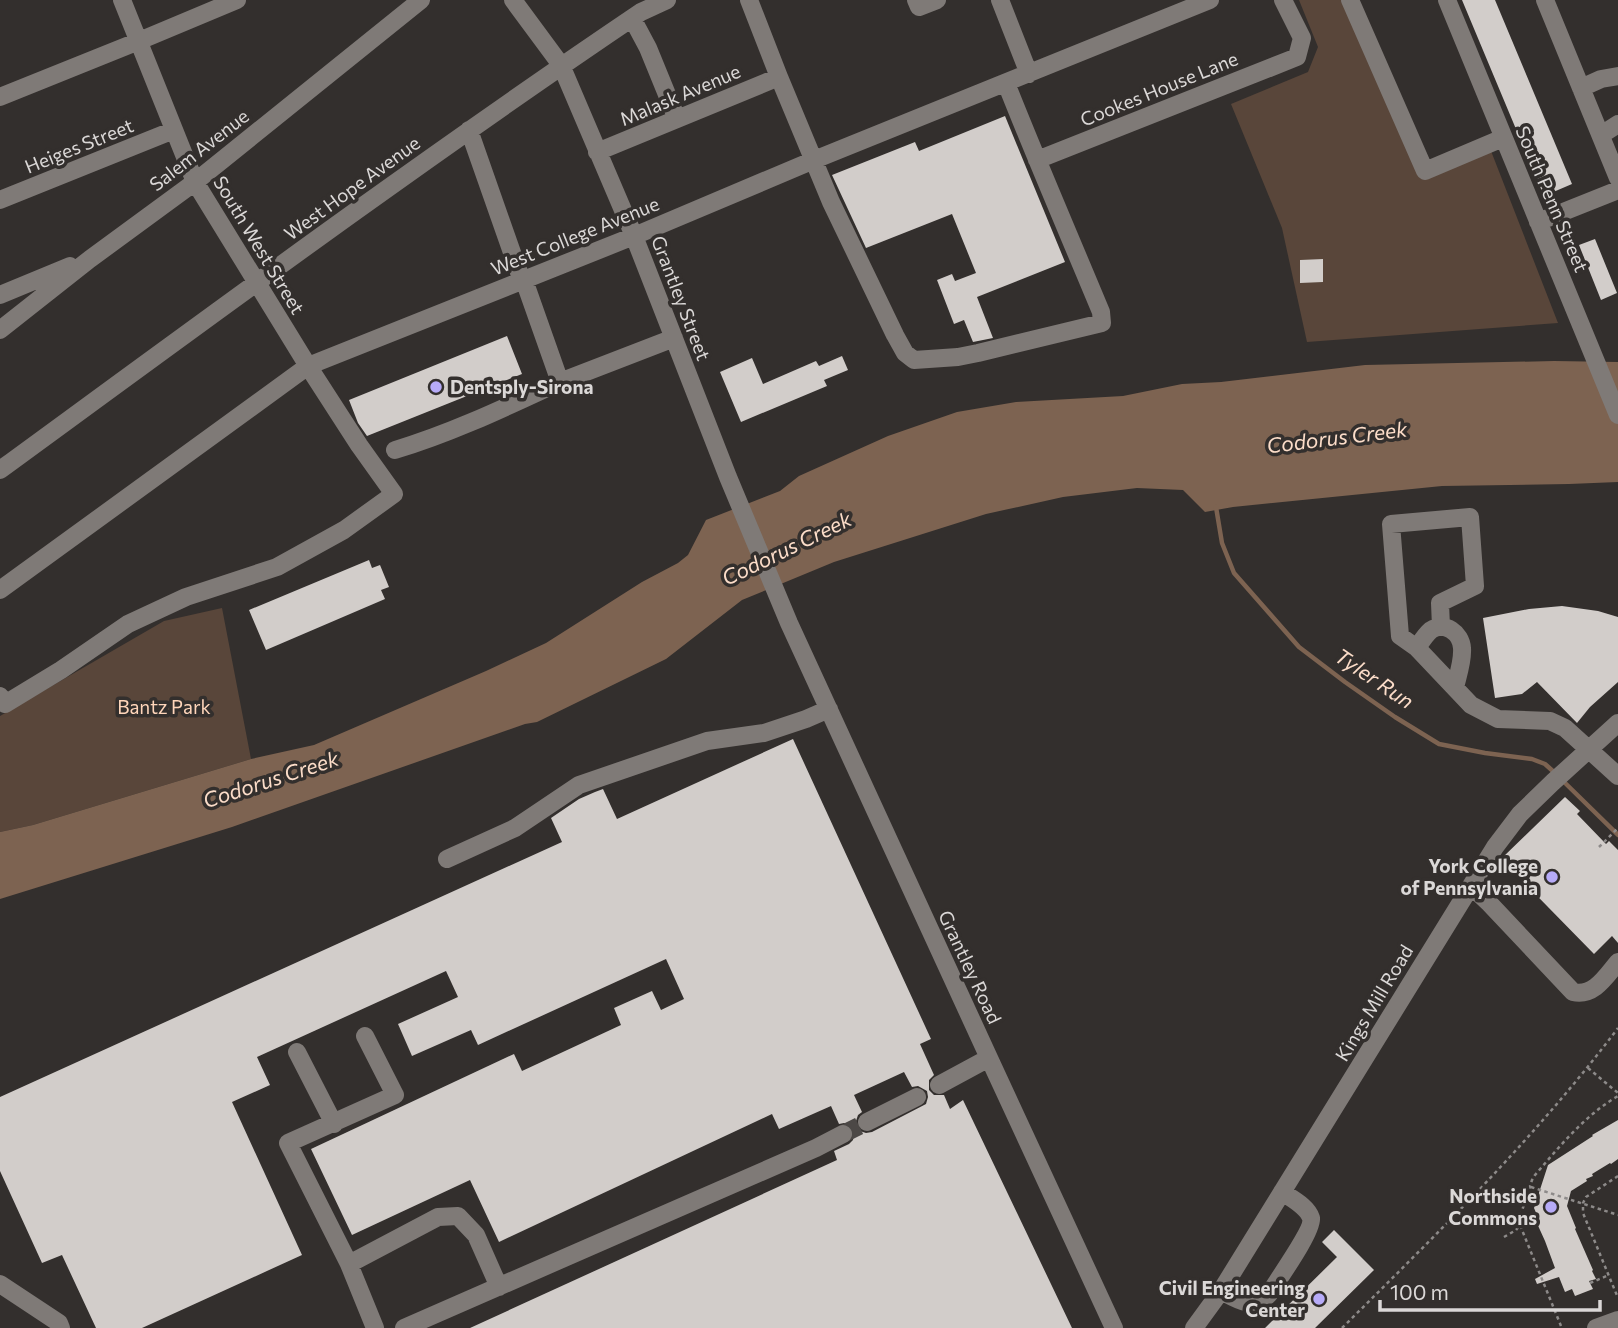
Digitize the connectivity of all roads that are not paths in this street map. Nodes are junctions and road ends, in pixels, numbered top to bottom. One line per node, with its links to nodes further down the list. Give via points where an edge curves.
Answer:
1 (122, 0): 16 (street, South West Street)
2 (237, 0): 16 (street)
3 (421, 0): 34 (street, Salem Avenue)
4 (513, 0): 17 (street, Grantley Street)
5 (749, 0): 20 (street)
6 (937, 0): 14 (street)
7 (1000, 0): 18 (street)
8 (1210, 0): 18 (street, West College Avenue)
9 (1283, 0): 32 (street, Cookes House Lane, via 1302,38 1297,57)
10 (1350, 0): 29 (street, via 1425,172)
11 (1447, 0): 29 (street, South Penn Street)
12 (1545, 0): 22 (street)
13 (656, 2): 15 (street, West Hope Avenue)
14 (918, 4)
15 (632, 18): 17 (street, West Hope Avenue); 24 (street)
16 (139, 41): 23 (street); 26 (street, South West Street)
17 (561, 65): 27 (street, West Hope Avenue); 30 (street, Grantley Street)
18 (1029, 74): 21 (street, West College Avenue)
19 (1618, 76): 22 (street)
20 (779, 77): 24 (street, Malask Avenue); 31 (street)
21 (1006, 83): 31 (street, West College Avenue); 32 (street)
22 (1581, 88): 28 (street)
23 (0, 97)
24 (677, 119): 30 (street, Malask Avenue)
25 (1618, 124): 28 (street)
26 (174, 130): 34 (street, South West Street); 36 (street, Heiges Street)
27 (469, 131): 40 (street); 41 (street, West Hope Avenue)
28 (1601, 135): 33 (street)
29 (1503, 138): 37 (street, South Penn Street)
30 (597, 152): 38 (street, Grantley Street)
31 (814, 159): 32 (street, via 895,335 914,360 958,357 1102,323); 38 (street, West College Avenue)
32 (1037, 160)
33 (1618, 177)
34 (195, 182): 39 (street, Salem Avenue); 41 (street, South West Street)
35 (1618, 190): 37 (street)
36 (0, 200)
37 (1538, 222): 47 (street, South Penn Street)
38 (634, 236): 40 (street, West College Avenue); 44 (street, Grantley Street)
39 (90, 259): 42 (street); 43 (street, Salem Avenue)
40 (523, 280): 45 (street, West College Avenue); 46 (street)
41 (257, 282): 45 (street, South West Street); 49 (street, West Hope Avenue)
42 (0, 295)
43 (0, 330)
44 (674, 338): 46 (street); 51 (street, Grantley Street)
45 (308, 366): 50 (street, West College Avenue); 55 (street, South West Street, via 394,494 344,530 277,567 186,597 128,624 61,670)
46 (560, 382): 48 (street)
47 (1618, 415)
48 (395, 450)
49 (0, 470)
50 (0, 590)
51 (789, 623): 56 (street, Grantley Road)
52 (1441, 626): 53 (street, via 1428,633); 53 (street, via 1440,603 1475,586 1470,517 1391,524 1400,636); 54 (street, via 1450,628 1461,640)
53 (1417, 648): 54 (street)
54 (1455, 687): 58 (street, via 1485,714 1498,719 1550,721)
55 (3, 700)
56 (829, 709): 60 (street, via 764,733 708,741 579,785 515,828); 65 (street, Grantley Road)
57 (1618, 723): 58 (street, Kings Mill Road)
58 (1589, 749): 59 (street); 61 (street, Kings Mill Road, via 1520,814)
59 (1618, 776)
60 (447, 859)
61 (1471, 886): 62 (street, via 1573,992 1595,988); 71 (street, Kings Mill Road)
62 (1618, 962)
63 (365, 1036): 69 (street, via 395,1095)
64 (297, 1052): 69 (street)
65 (989, 1058): 66 (street); 80 (street, Grantley Road)
66 (939, 1085)
67 (917, 1097): 68 (street)
68 (867, 1122)
69 (334, 1124): 72 (street, via 288,1143)
70 (843, 1134): 74 (street)
71 (1282, 1192): 75 (street, Kings Mill Road); 75 (street, via 1311,1218 1304,1238 1263,1301 1250,1303)
72 (349, 1264): 74 (street, via 438,1217 458,1216 476,1235); 78 (street)
73 (0, 1284): 77 (street)
74 (499, 1287): 79 (street)
75 (1220, 1292): 81 (street, Kings Mill Road)
76 (1618, 1320): 82 (street)
77 (61, 1328)
78 (375, 1328)
79 (404, 1328)
80 (1114, 1328)
81 (1194, 1328)
82 (1596, 1328)

